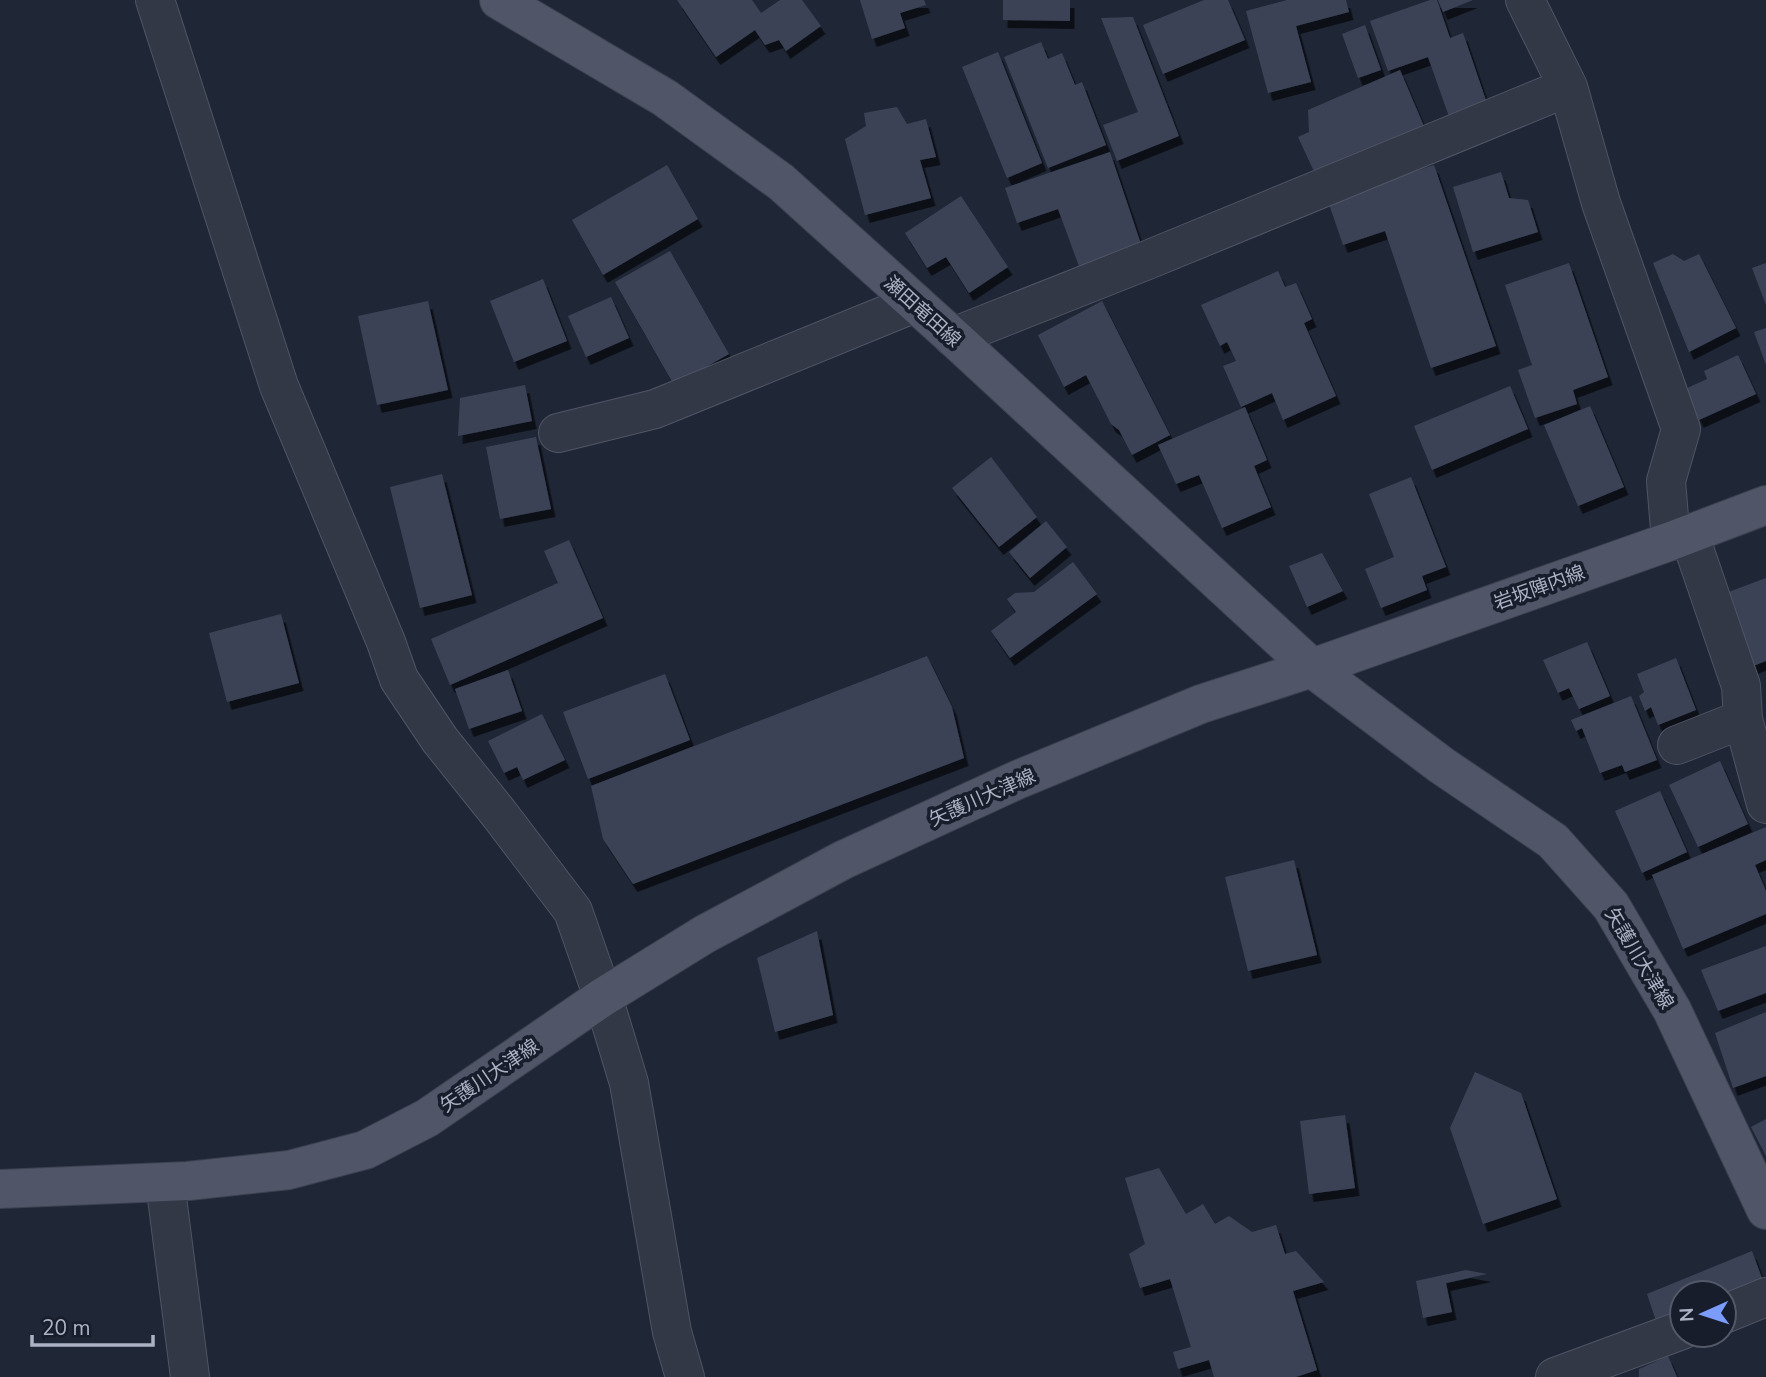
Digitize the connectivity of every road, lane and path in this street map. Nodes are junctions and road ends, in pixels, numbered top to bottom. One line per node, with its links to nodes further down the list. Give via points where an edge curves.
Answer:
1 (155, 0): 14 (street, via 279,386 399,679 440,740 573,911)
2 (499, 0): 5 (main road, 瀬田竜田線, via 665,98 781,182)
3 (1525, 0): 4 (street)
4 (1567, 87): 6 (street); 9 (street, via 1601,204 1681,429 1666,481)
5 (915, 303): 6 (main road, 瀬田竜田線); 7 (street, via 655,409)
6 (953, 337): 10 (main road, 瀬田竜田線)
7 (558, 433)
8 (1766, 505): 9 (main road, 岩坂陣内線)
9 (1680, 537): 10 (main road, 岩坂陣内線); 11 (street, via 1741,686)
10 (1312, 668): 14 (main road, 矢護川大津線, via 1201,704 1017,780 856,854 705,934); 17 (main road, 矢護川大津線, via 1441,765 1553,841 1611,906 1672,1010)
11 (1743, 719): 12 (street); 13 (street)
12 (1677, 746)
13 (1766, 804)
14 (603, 997): 15 (main road, 矢護川大津線, via 427,1118 365,1150 289,1170); 22 (street, via 629,1083 672,1332)
15 (165, 1182): 16 (main road, 矢護川大津線); 21 (street)
16 (0, 1189)
17 (1766, 1210)
18 (1766, 1297): 19 (street)
19 (1738, 1308)
20 (1668, 1335): 23 (street)
21 (190, 1377)
22 (685, 1377)
23 (1555, 1377)

